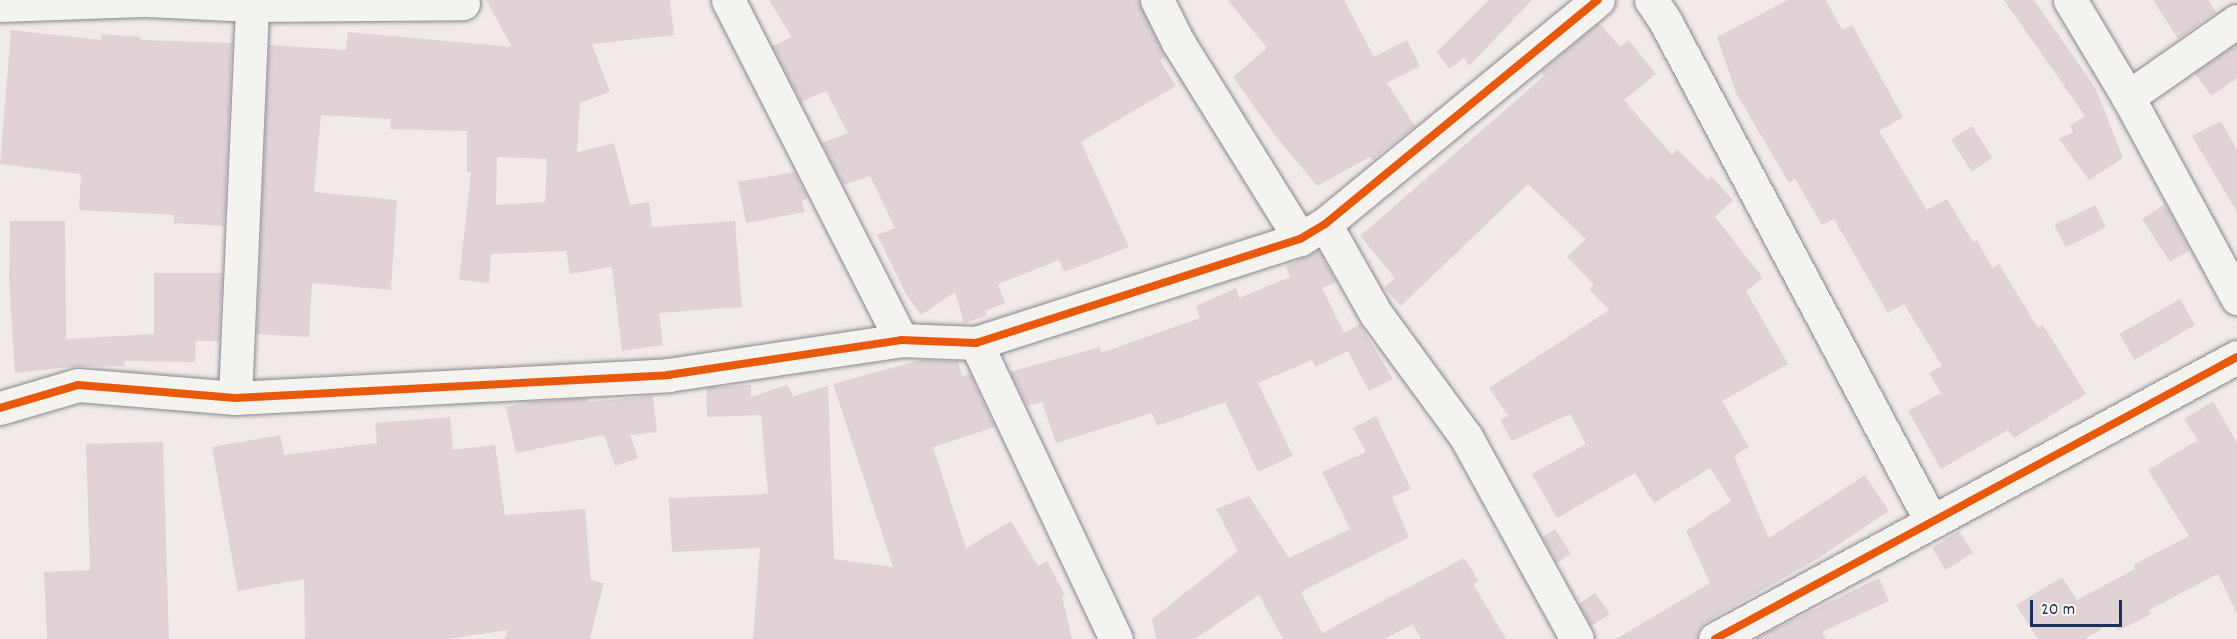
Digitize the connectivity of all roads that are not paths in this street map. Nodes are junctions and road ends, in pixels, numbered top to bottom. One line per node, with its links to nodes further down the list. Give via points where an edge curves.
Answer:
1 (144, 0): 8 (street); 9 (street)
2 (728, 0): 14 (street)
3 (1157, 0): 12 (street, via 1178,42)
4 (1651, 0): 19 (street, via 1670,29)
5 (2070, 0): 11 (street)
6 (1591, 2): 12 (street)
7 (464, 3): 9 (street)
8 (0, 5)
9 (252, 5): 17 (street)
10 (2237, 21): 11 (street)
11 (2128, 96): 13 (street)
12 (1313, 232): 15 (street); 21 (street, via 1466,437)
13 (2237, 298)
14 (901, 340): 15 (street); 17 (street, via 668,375)
15 (976, 343): 20 (street)
16 (2237, 357): 19 (street)
17 (235, 398): 18 (street, via 78,385)
18 (0, 408)
19 (1931, 521): 22 (street)
20 (1116, 639)
21 (1576, 639)
22 (1715, 639)

